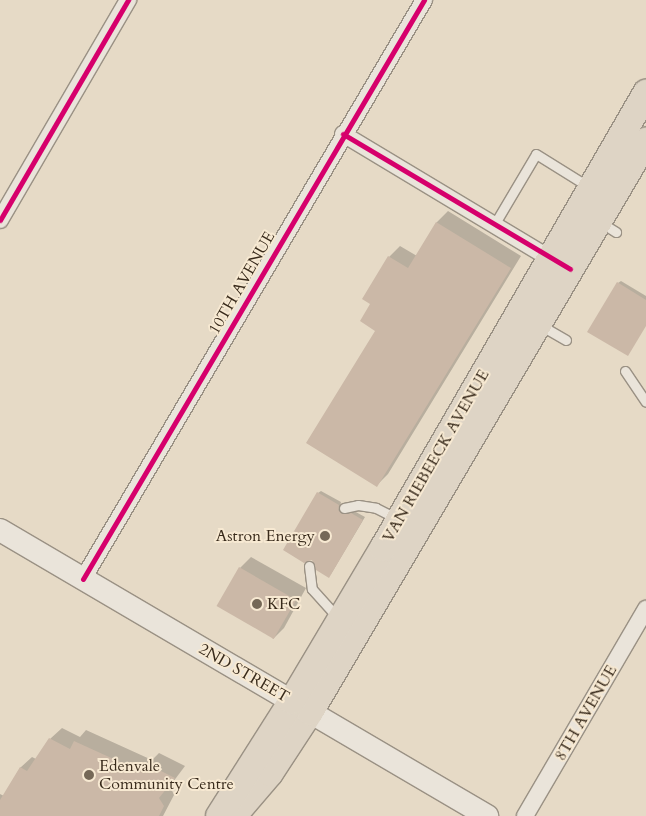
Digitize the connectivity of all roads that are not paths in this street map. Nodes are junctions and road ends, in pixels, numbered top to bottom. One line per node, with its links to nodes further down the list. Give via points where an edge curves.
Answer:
1 (128, 0): 7 (street)
2 (424, 0): 4 (street, 10TH AVENUE)
3 (646, 93): 6 (main road, VAN RIEBEECK AVENUE)
4 (343, 134): 8 (street); 18 (street, 10TH AVENUE)
5 (646, 141): 6 (main road, VAN RIEBEECK AVENUE)
6 (594, 214): 8 (lane, via 536,154); 9 (main road, VAN RIEBEECK AVENUE)
7 (0, 220)
8 (494, 225): 9 (street)
9 (560, 264): 10 (main road, VAN RIEBEECK AVENUE); 15 (main road, VAN RIEBEECK AVENUE)
10 (538, 324): 11 (lane); 20 (main road, VAN RIEBEECK AVENUE)
11 (566, 340)
12 (625, 371): 13 (lane)
13 (646, 402)
14 (344, 508): 15 (lane, via 358,505 376,508)
15 (399, 520): 20 (main road, VAN RIEBEECK AVENUE)
16 (0, 530): 18 (main road, 2ND STREET)
17 (309, 566): 20 (lane, via 312,589)
18 (83, 579): 21 (main road, 2ND STREET)
19 (646, 609): 25 (street, 8TH AVENUE)
20 (349, 626): 21 (main road, VAN RIEBEECK AVENUE)
21 (301, 706): 22 (main road, VAN RIEBEECK AVENUE); 23 (main road, VAN RIEBEECK AVENUE, via 270,773); 24 (main road, 2ND STREET)
22 (219, 816)
23 (233, 816)
24 (487, 816)
25 (525, 816)

